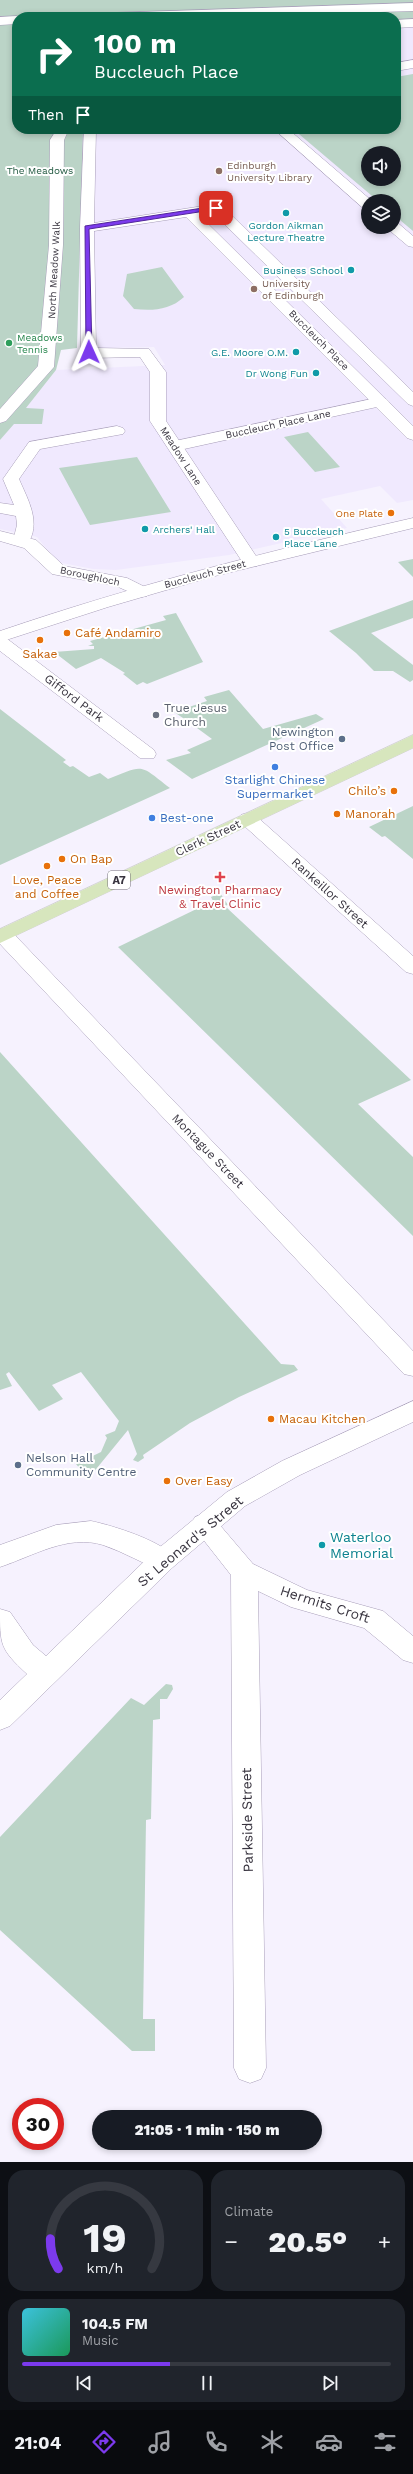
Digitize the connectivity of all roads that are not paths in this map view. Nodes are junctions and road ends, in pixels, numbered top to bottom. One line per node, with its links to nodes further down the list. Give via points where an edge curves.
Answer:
1 (413, 7): 2 (street)
2 (183, 12)
3 (12, 20): 4 (street)
4 (0, 21)
5 (413, 23): 6 (street)
6 (401, 24)
7 (413, 64): 8 (street)
8 (401, 66)
9 (60, 134): 19 (street, North Meadow Walk, via 57,140 56,245 46,367)
10 (90, 134): 14 (street)
11 (286, 134): 12 (street)
12 (361, 199)
13 (189, 212): 14 (street, Buccleuch Place); 17 (street, Buccleuch Place, via 216,208); 18 (street, Buccleuch Place)
14 (87, 228): 22 (street, Meadow Lane, via 89,352 144,352 158,372 158,421)
15 (401, 233): 16 (street)
16 (413, 243)
17 (413, 401)
18 (381, 402): 21 (street, Buccleuch Place); 22 (street, Buccleuch Place Lane)
19 (0, 418)
20 (117, 431): 23 (street, via 35,445)
21 (413, 435)
22 (175, 446): 30 (street, Meadow Lane)
23 (11, 479): 24 (street); 26 (street)
24 (0, 493)
25 (0, 508): 26 (street)
26 (25, 512): 29 (street, via 27,524)
27 (413, 523): 30 (street, Buccleuch Street)
28 (0, 536): 29 (street, Boroughloch)
29 (21, 541): 31 (street, Boroughloch, via 32,546 58,570 122,582)
30 (251, 562): 31 (street, Buccleuch Street)
31 (141, 592): 32 (street, Buccleuch Street)
32 (0, 637)
33 (0, 642): 35 (street, Gifford Park)
34 (413, 741): 36 (main road, Clerk Street / A7)
35 (147, 754)
36 (248, 819): 37 (main road, Clerk Street / A7); 38 (street, Rankeillor Street)
37 (2, 936): 39 (street, Montague Street)
38 (413, 967)
39 (413, 1367)
40 (413, 1411): 41 (street, St Leonard's Street, via 271,1478)
41 (204, 1524): 43 (street, St Leonard's Street); 44 (street, Hermits Croft)
42 (0, 1556): 43 (street, via 60,1534 85,1532 98,1533)
43 (163, 1560): 47 (street, St Leonard's Street)
44 (244, 1572): 46 (street, Hermits Croft, via 301,1599 373,1619); 49 (street, Parkside Street)
45 (0, 1620): 47 (street, via 23,1653)
46 (413, 1652)
47 (46, 1673): 48 (street, St Leonard's Street)
48 (0, 1718)
49 (250, 2068)

